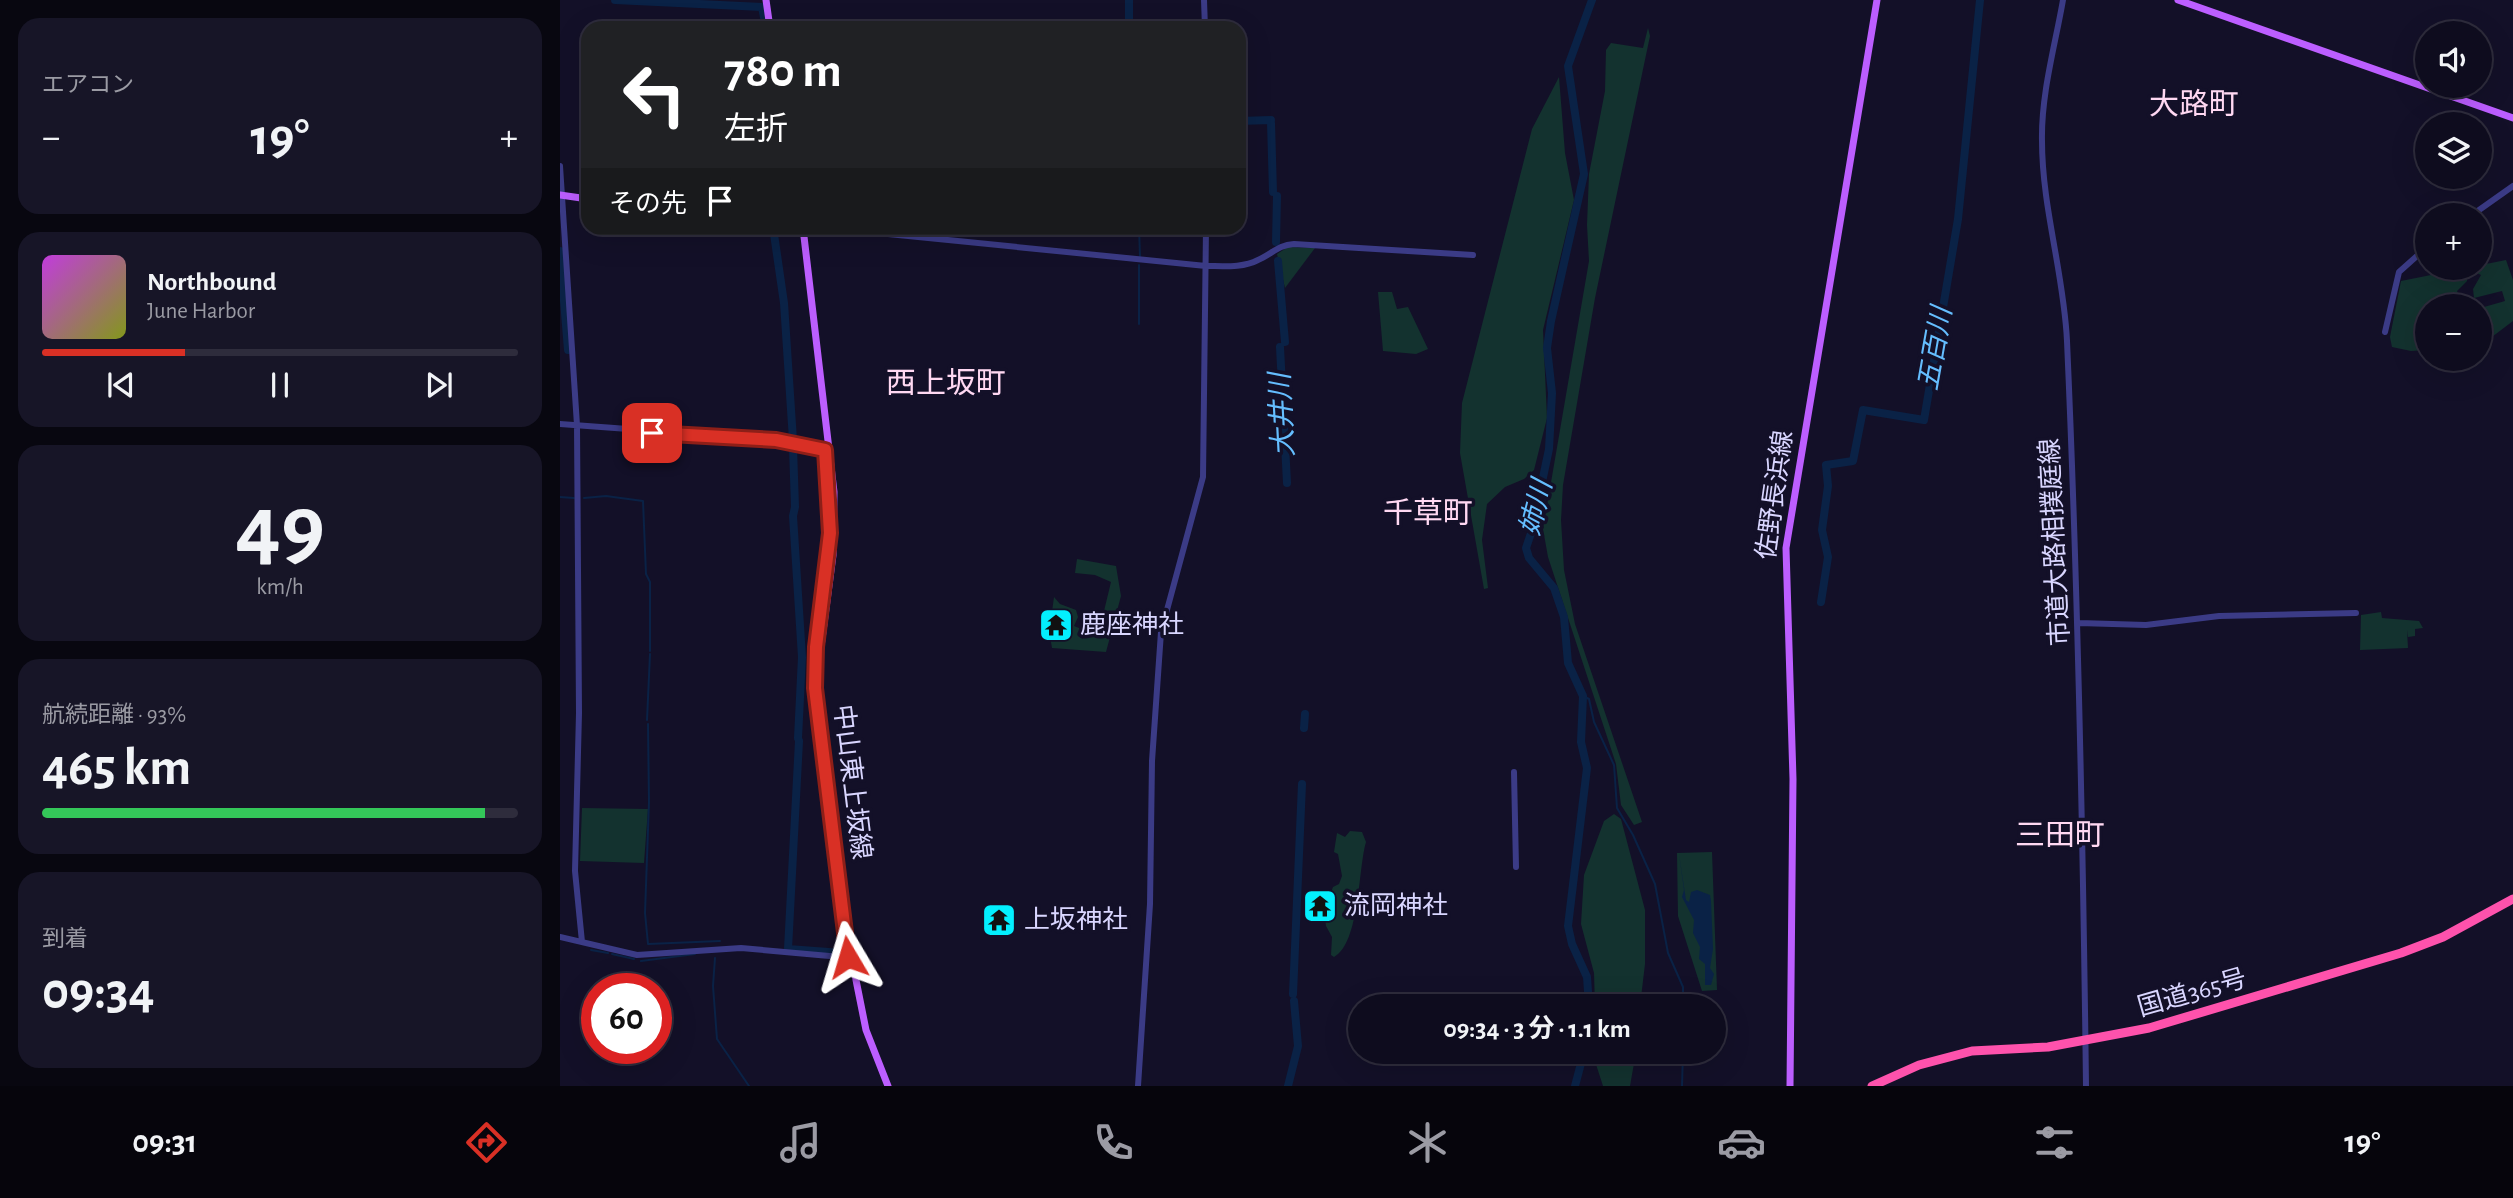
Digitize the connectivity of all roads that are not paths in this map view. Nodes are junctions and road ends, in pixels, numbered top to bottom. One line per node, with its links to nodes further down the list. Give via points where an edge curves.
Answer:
1 (768, 0): 6 (main road)
2 (1204, 0): 7 (street)
3 (1877, 0): 35 (main road, 佐野長浜線, via 1786,548 1793,779)
4 (2063, 0): 25 (street, 市道大路相撲庭線, via 2042,140 2066,321)
5 (2178, 0): 8 (main road)
6 (772, 21)
7 (1205, 21)
8 (2513, 118)
9 (560, 166): 11 (street)
10 (2513, 186): 13 (street)
11 (561, 195): 12 (main road); 22 (street)
12 (581, 198)
13 (2489, 203)
14 (802, 235): 23 (main road, 中山東上坂線)
15 (897, 235): 19 (street)
16 (1206, 235): 19 (street)
17 (1473, 256): 19 (street, via 1294,244 1277,247 1243,265)
18 (2415, 258): 20 (street, via 2399,272)
19 (1206, 267): 34 (street, via 1203,477 1167,601 1155,691 1150,893)
20 (2385, 332)
21 (560, 424): 22 (street)
22 (577, 425): 23 (street, via 776,440); 30 (street, via 575,850)
23 (828, 449): 31 (main road, 中山東上坂線, via 834,534 819,662 820,696)
24 (2356, 613): 25 (street, via 2219,616 2146,625)
25 (2080, 623): 32 (street, 市道大路相撲庭線)
26 (1514, 772): 27 (street)
27 (1516, 867)
28 (2513, 899): 32 (highway, 国道365号, via 2443,937 2401,953 2149,1028)
29 (560, 937): 30 (street)
30 (582, 942): 31 (street, via 637,955 741,948)
31 (850, 957): 33 (main road, 中山東上坂線, via 866,1030)
32 (2086, 1042): 36 (highway, 国道365号, via 1972,1051 1919,1065); 37 (street, 市道大路相撲庭線)
33 (885, 1086)
34 (1138, 1086)
35 (1790, 1086)
36 (1872, 1086)
37 (2086, 1086)

